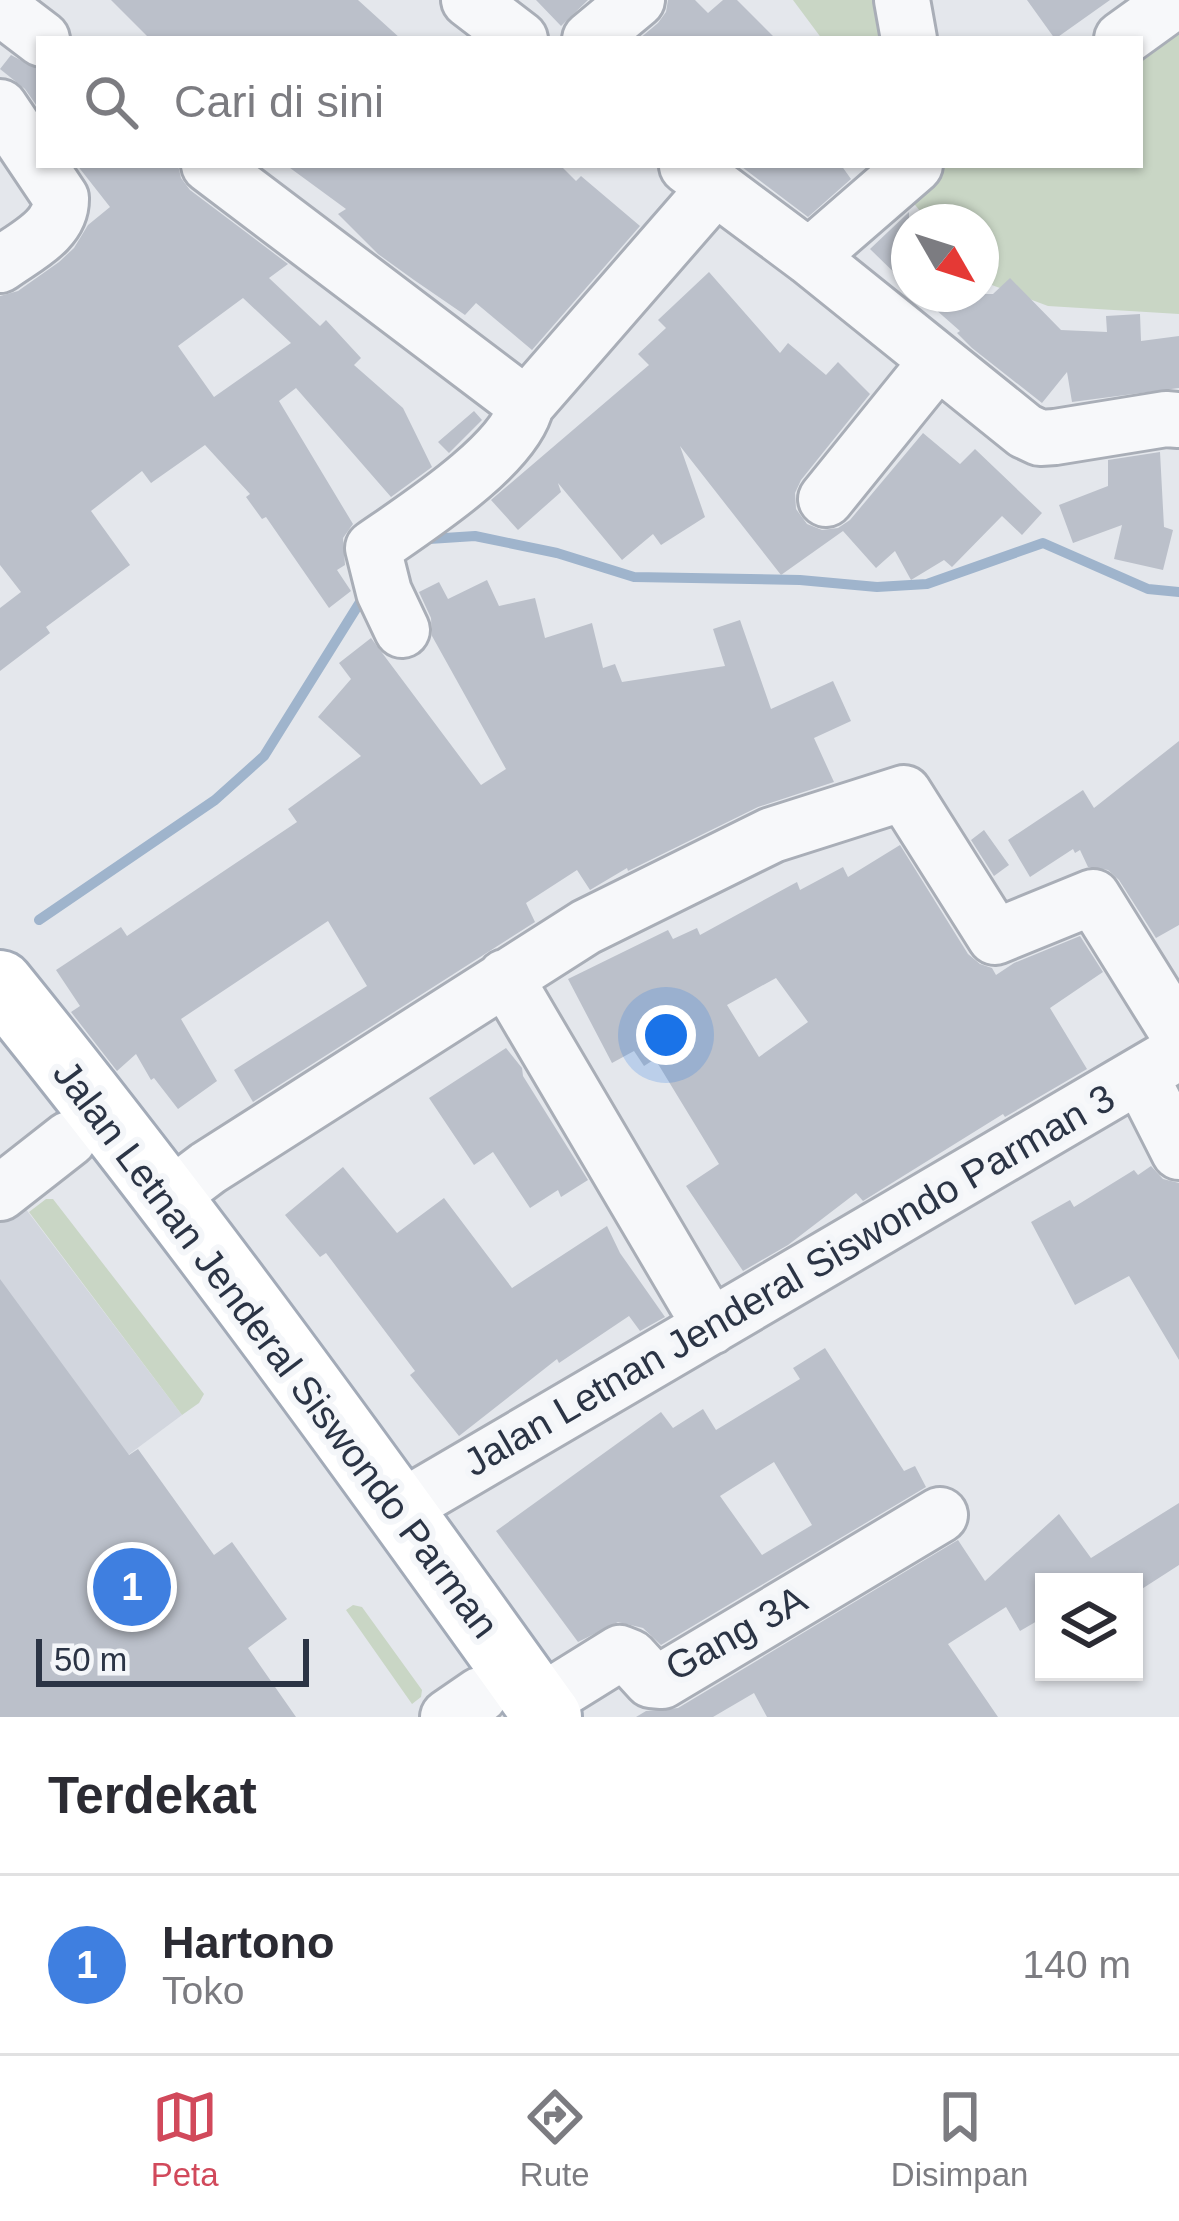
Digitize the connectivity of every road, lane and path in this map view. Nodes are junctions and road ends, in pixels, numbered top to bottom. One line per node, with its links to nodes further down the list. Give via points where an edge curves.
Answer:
1 (470, 0): 6 (street)
2 (637, 0): 7 (street)
3 (1176, 0): 8 (street)
4 (0, 7): 5 (street)
5 (38, 36)
6 (516, 36)
7 (594, 36)
8 (1126, 36)
9 (0, 107): 10 (street)
10 (36, 161)
11 (41, 168): 16 (street, via 62,213)
12 (213, 168): 18 (street)
13 (913, 168): 15 (street)
14 (700, 176): 15 (street); 18 (street)
15 (809, 257): 17 (street)
16 (0, 265)
17 (937, 363): 19 (street, via 1040,438); 21 (street)
18 (526, 405): 22 (street, via 516,431 450,494 374,548)
19 (1179, 420): 20 (street)
20 (1179, 431)
21 (826, 499)
22 (386, 595)
23 (505, 976): 25 (street, via 772,835 904,794 995,937 1093,897); 31 (street); 32 (street)
24 (0, 984): 31 (main road, Jalan Letnan Jenderal Siswondo Parman)
25 (1179, 1035)
26 (0, 1052): 28 (main road, Jalan Letnan Jenderal Siswondo Parman)
27 (1159, 1064): 29 (street); 32 (street, Jalan Letnan Jenderal Siswondo Parman 3)
28 (68, 1139): 30 (street); 35 (main road, Jalan Letnan Jenderal Siswondo Parman)
29 (1179, 1152)
30 (0, 1193)
31 (166, 1199): 33 (main road, Jalan Letnan Jenderal Siswondo Parman)
32 (711, 1327): 33 (street, Jalan Letnan Jenderal Siswondo Parman 3)
33 (399, 1509): 35 (main road, Jalan Letnan Jenderal Siswondo Parman)
34 (940, 1515): 35 (street, Gang 3A, via 662,1681 620,1653)
35 (502, 1710)

